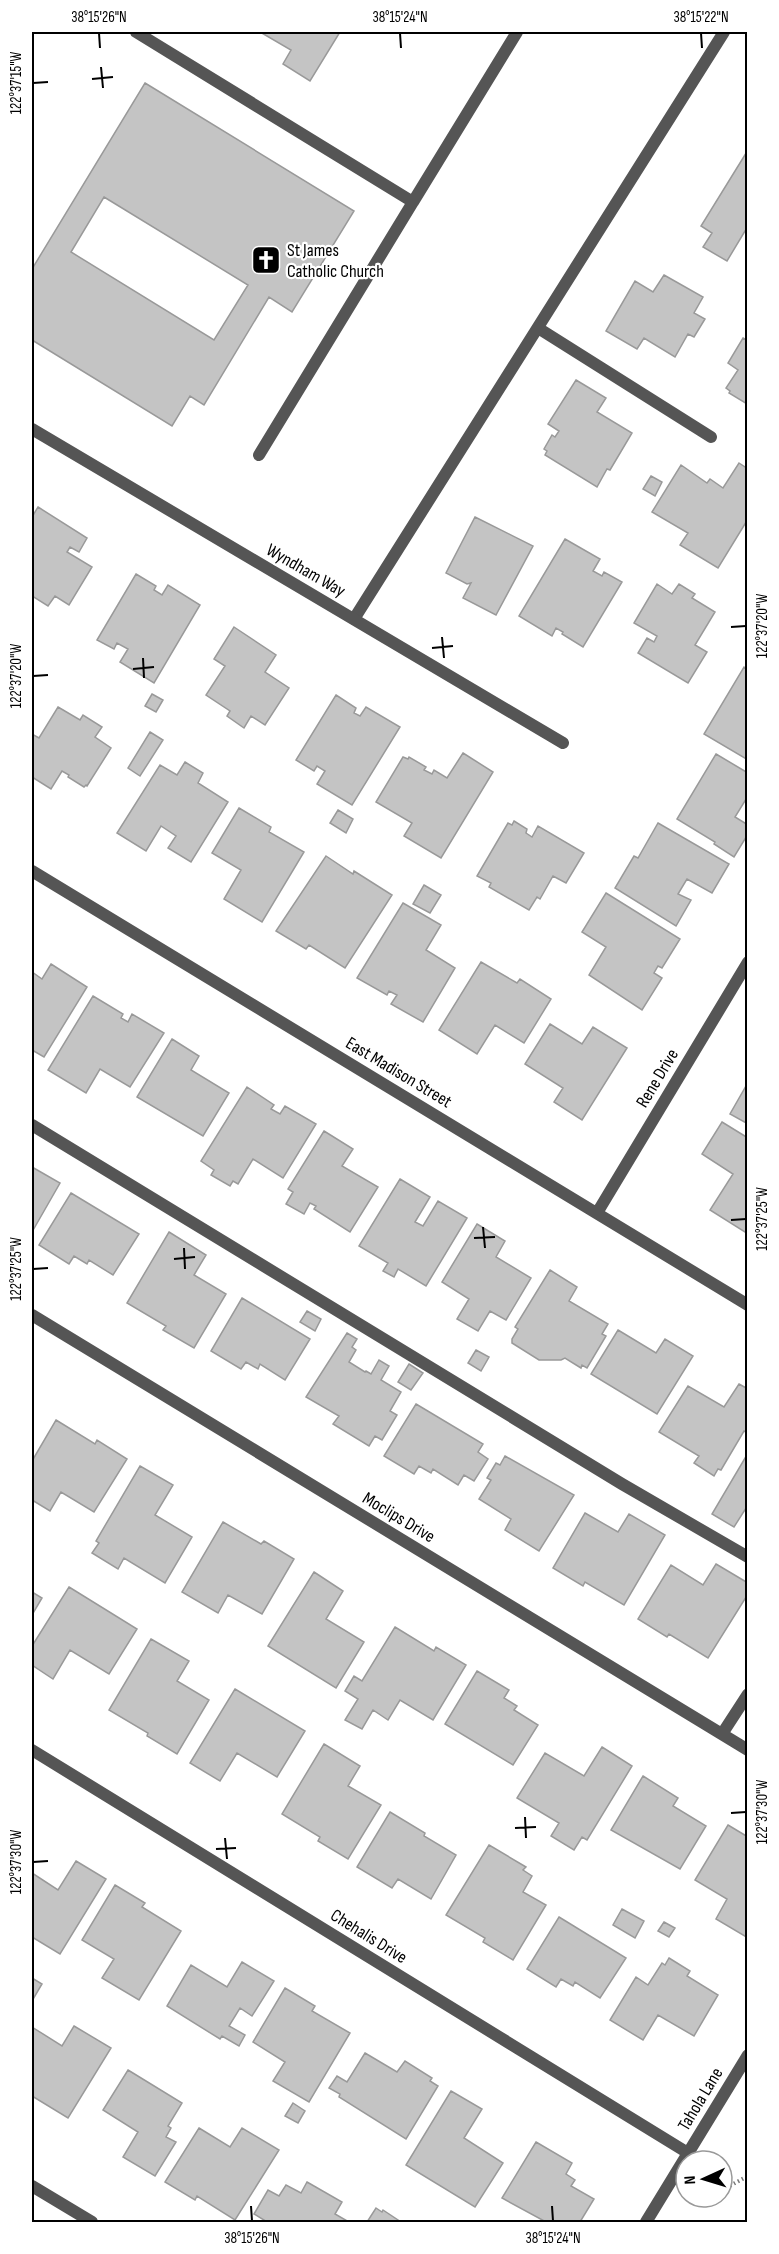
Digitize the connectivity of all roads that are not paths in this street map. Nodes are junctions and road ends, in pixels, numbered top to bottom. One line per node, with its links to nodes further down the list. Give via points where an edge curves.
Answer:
1 (136, 32): 4 (street)
2 (517, 32): 4 (street)
3 (724, 32): 5 (street)
4 (413, 202): 8 (street)
5 (538, 328): 7 (street); 9 (street)
6 (32, 429): 9 (street, Wyndham Way)
7 (711, 437)
8 (259, 455)
9 (354, 619): 10 (street, Wyndham Way)
10 (563, 743)
11 (32, 871): 14 (street, East Madison Street)
12 (747, 962): 14 (street, Rene Drive)
13 (32, 1125): 17 (street)
14 (597, 1213): 15 (street, East Madison Street)
15 (747, 1305)
16 (32, 1315): 19 (street, Moclips Drive)
17 (747, 1557)
18 (747, 1694): 19 (street)
19 (722, 1734): 21 (street, Moclips Drive)
20 (32, 1750): 23 (street, Chehalis Drive)
21 (747, 1750)
22 (747, 2055): 24 (street, Tahola Lane)
23 (681, 2149)
24 (690, 2149)
25 (674, 2176): 28 (street, Tahola Lane)
26 (32, 2186): 27 (street)
27 (92, 2223)
28 (646, 2223)

